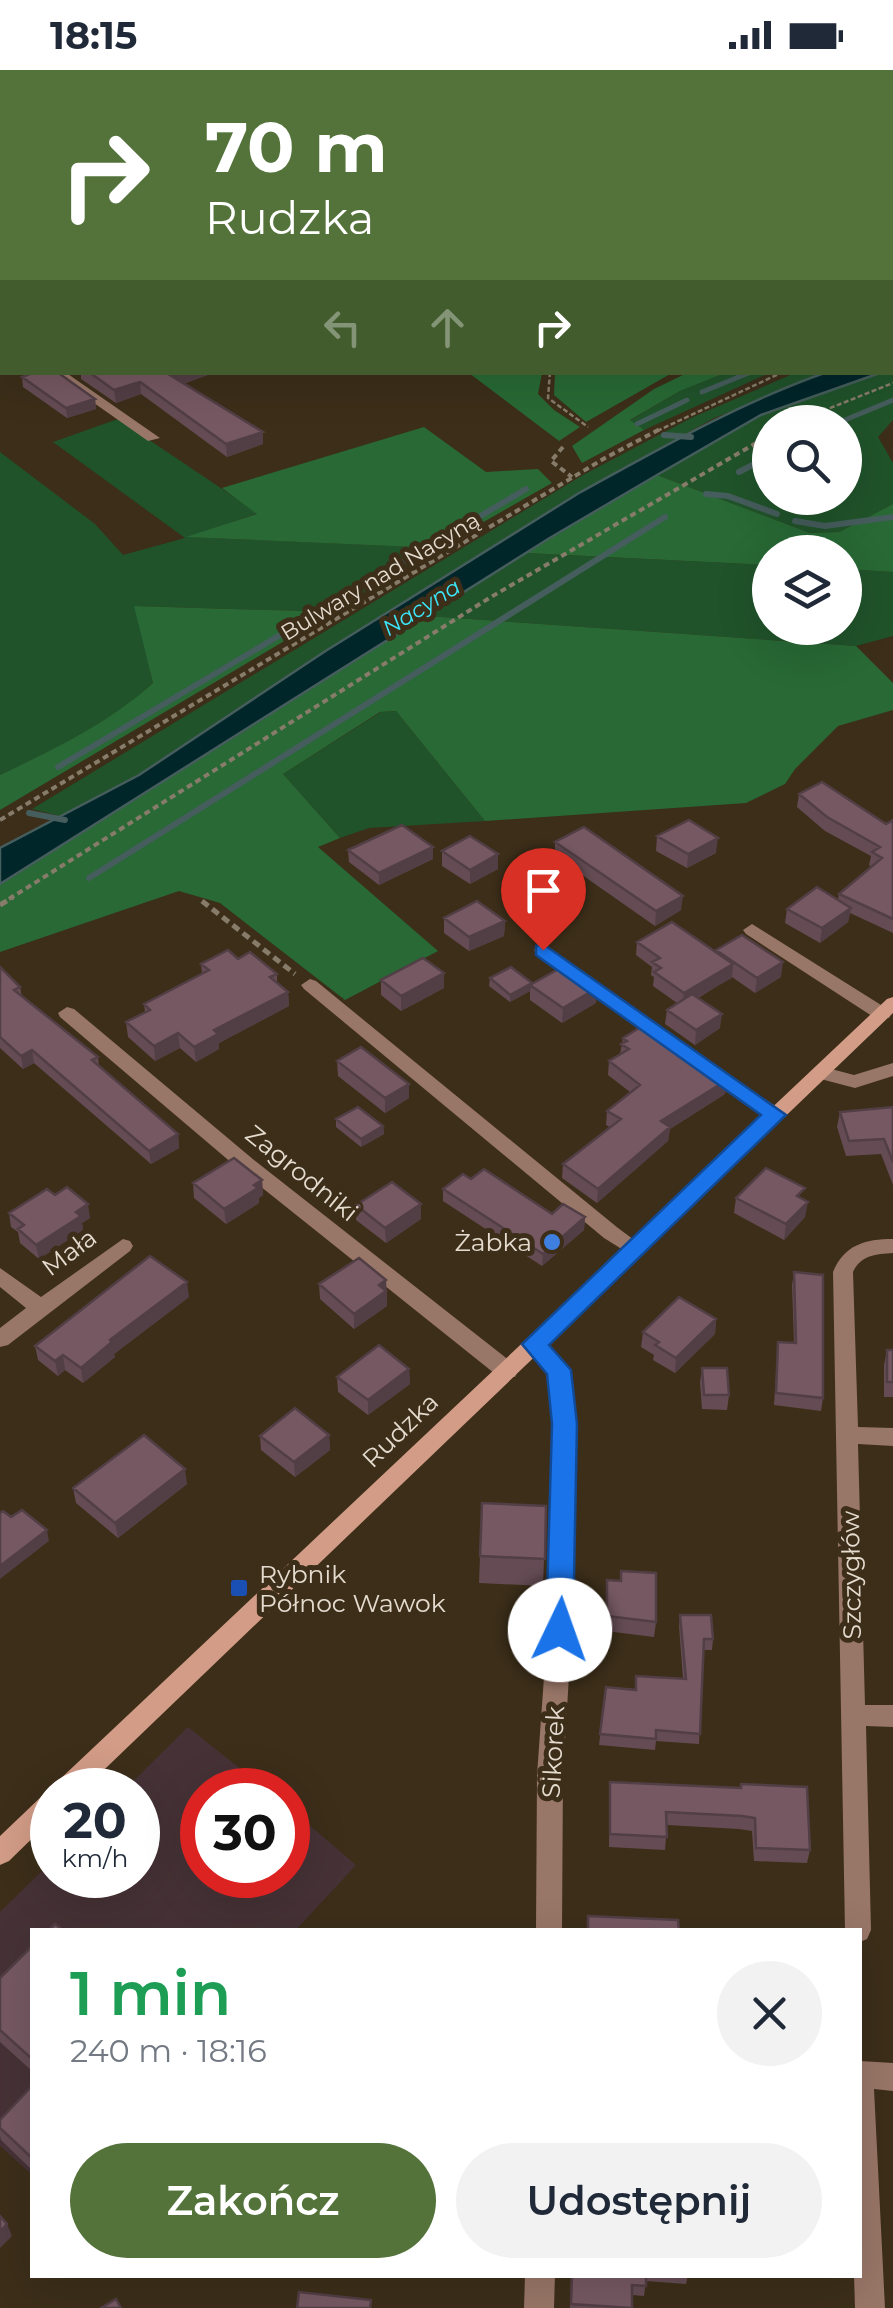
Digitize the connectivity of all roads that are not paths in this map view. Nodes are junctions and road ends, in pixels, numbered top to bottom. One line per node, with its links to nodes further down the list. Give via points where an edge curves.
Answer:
1 (60, 375): 2 (street)
2 (154, 438)
3 (752, 930): 6 (street)
4 (543, 950): 10 (street)
5 (310, 985): 13 (street)
6 (887, 1008): 9 (main road, Rudzka)
7 (67, 1013): 18 (street, Zagrodniki)
8 (893, 1068): 9 (street, via 856,1082)
9 (820, 1072): 10 (main road, Rudzka)
10 (775, 1115): 13 (main road, Rudzka)
11 (123, 1246): 15 (street, Mała)
12 (893, 1246): 19 (street, Szczygłów, via 860,1251 842,1272)
13 (635, 1248): 17 (main road, Rudzka)
14 (0, 1276): 15 (street)
15 (40, 1308): 16 (street, Mała)
16 (0, 1339)
17 (534, 1344): 18 (main road, Rudzka); 26 (street, Sikorek, via 558,1370 564,1424)
18 (507, 1370): 23 (main road, Rudzka)
19 (848, 1435): 20 (street); 21 (street, Szczygłów)
20 (893, 1438)
21 (854, 1715): 22 (street); 27 (street, Szczygłów)
22 (893, 1716)
23 (89, 1768)
24 (30, 1824): 25 (main road)
25 (0, 1853)
26 (549, 1928)
27 (858, 1928)
28 (862, 2075): 29 (street)
29 (893, 2077)
30 (862, 2130): 33 (street)
31 (540, 2278): 32 (street)
32 (539, 2308)
33 (870, 2308)

